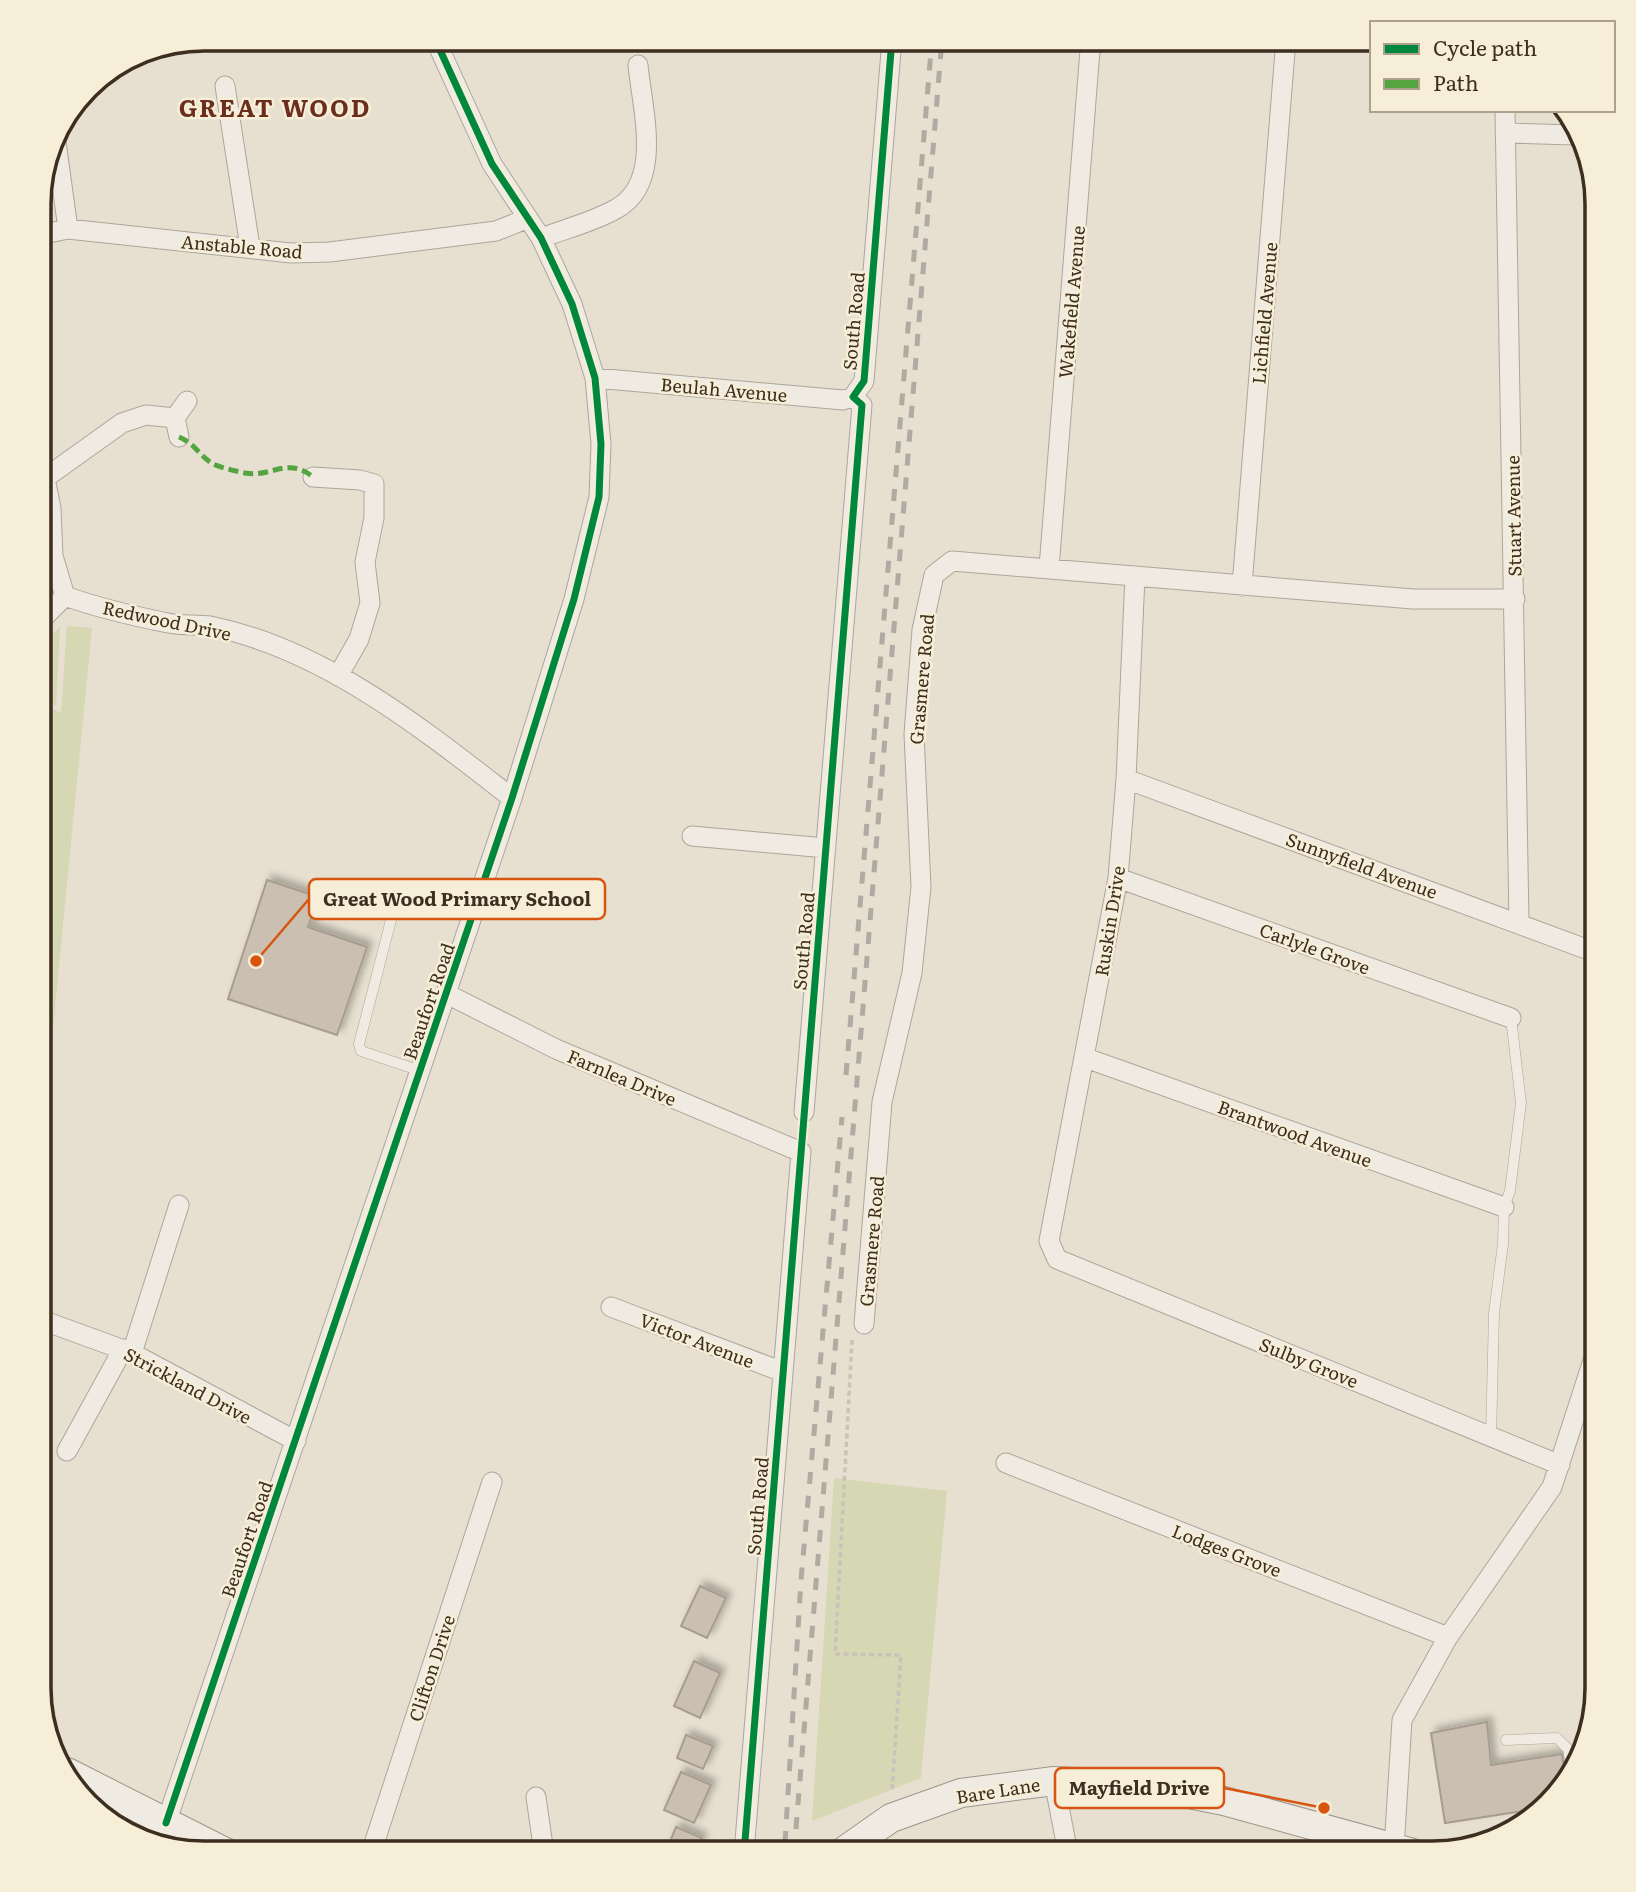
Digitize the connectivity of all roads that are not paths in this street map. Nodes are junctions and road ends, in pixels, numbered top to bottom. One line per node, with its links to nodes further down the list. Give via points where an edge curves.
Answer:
1 (441, 51): 11 (street, Beaufort Road, via 492,164)
2 (891, 51): 17 (street, South Road, via 864,381)
3 (1090, 51): 22 (street, Wakefield Avenue)
4 (1285, 51): 24 (street, Lichfield Avenue)
5 (638, 65): 14 (street, via 646,158 642,183 618,208)
6 (225, 86): 15 (street)
7 (1505, 112): 8 (street, Stuart Avenue)
8 (1506, 133): 9 (street); 26 (street, Stuart Avenue)
9 (1568, 135)
10 (58, 159): 12 (street)
11 (526, 219): 14 (street, Beaufort Road); 15 (street, Anstable Road, via 496,231 330,252)
12 (68, 229): 13 (street, Anstable Road); 15 (street, Anstable Road)
13 (51, 232)
14 (541, 239): 16 (street, Beaufort Road, via 572,304)
15 (250, 247)
16 (595, 378): 17 (street, Beulah Avenue, via 843,400); 30 (street, Beaufort Road, via 601,444 599,497 574,600)
17 (853, 397): 32 (street, South Road, via 862,405)
18 (187, 401): 19 (street, via 177,427 146,415 122,423)
19 (51, 471)
20 (313, 477): 28 (street, via 374,484 374,518 365,562 370,603 359,639)
21 (51, 508): 25 (street, via 53,556)
22 (1049, 568): 23 (street, Grasmere Road); 48 (street, Grasmere Road, via 952,561 933,575 922,630 914,734 921,887 912,973 882,1102)
23 (1135, 576): 24 (street, Grasmere Road); 29 (street, Ruskin Drive)
24 (1242, 586): 26 (street, Grasmere Road, via 1413,600)
25 (65, 596): 27 (street); 28 (street, Redwood Drive, via 170,624 209,626 273,646)
26 (1515, 599): 35 (street, Stuart Avenue)
27 (51, 610)
28 (338, 676): 30 (street, Redwood Drive, via 443,744)
29 (1126, 779): 33 (street, Ruskin Drive); 35 (street, Sunnyfield Avenue)
30 (512, 798): 37 (street, Beaufort Road)
31 (692, 836): 32 (street)
32 (827, 848): 41 (street, South Road)
33 (1118, 878): 38 (street, Carlyle Grove); 39 (street, Ruskin Drive)
34 (391, 920): 40 (lane, via 359,1044 361,1051 370,1055)
35 (1519, 923): 36 (street, Sunnyfield Avenue)
36 (1585, 948)
37 (447, 994): 40 (street, Beaufort Road); 42 (street, Farnlea Drive, via 556,1049)
38 (1511, 1018): 44 (lane, via 1521,1102)
39 (1086, 1058): 44 (street, Brantwood Avenue); 45 (street, Ruskin Drive, via 1049,1241)
40 (421, 1071): 53 (street, Beaufort Road)
41 (804, 1112)
42 (801, 1152): 50 (street, South Road)
43 (179, 1205): 49 (street)
44 (1504, 1207): 52 (lane, via 1494,1313)
45 (1058, 1259): 52 (street, Sulby Grove)
46 (611, 1307): 50 (street, Victor Avenue)
47 (51, 1323): 49 (street, Strickland Drive)
48 (864, 1324)
49 (127, 1351): 53 (street, Strickland Drive); 54 (street)
50 (783, 1372): 68 (street, South Road)
51 (1585, 1388): 56 (street)
52 (1491, 1437): 56 (street, Sulby Grove)
53 (296, 1441): 64 (street, Beaufort Road)
54 (67, 1451)
55 (1006, 1463): 58 (street, Lodges Grove)
56 (1560, 1465): 58 (street, via 1552,1487)
57 (492, 1482): 66 (street, Clifton Drive)
58 (1448, 1637): 72 (street, via 1402,1720)
59 (1506, 1740): 60 (lane, via 1557,1738)
60 (1569, 1756)
61 (81, 1779): 64 (main road)
62 (1054, 1781): 69 (main road, Bare Lane, via 961,1793 891,1818); 70 (street); 71 (main road, Bare Lane, via 1143,1785 1224,1801)
63 (536, 1797): 67 (street)
64 (166, 1823): 65 (main road)
65 (202, 1841)
66 (375, 1841)
67 (542, 1841)
68 (745, 1841)
69 (864, 1841)
70 (1066, 1841)
71 (1356, 1841)
72 (1387, 1841)

